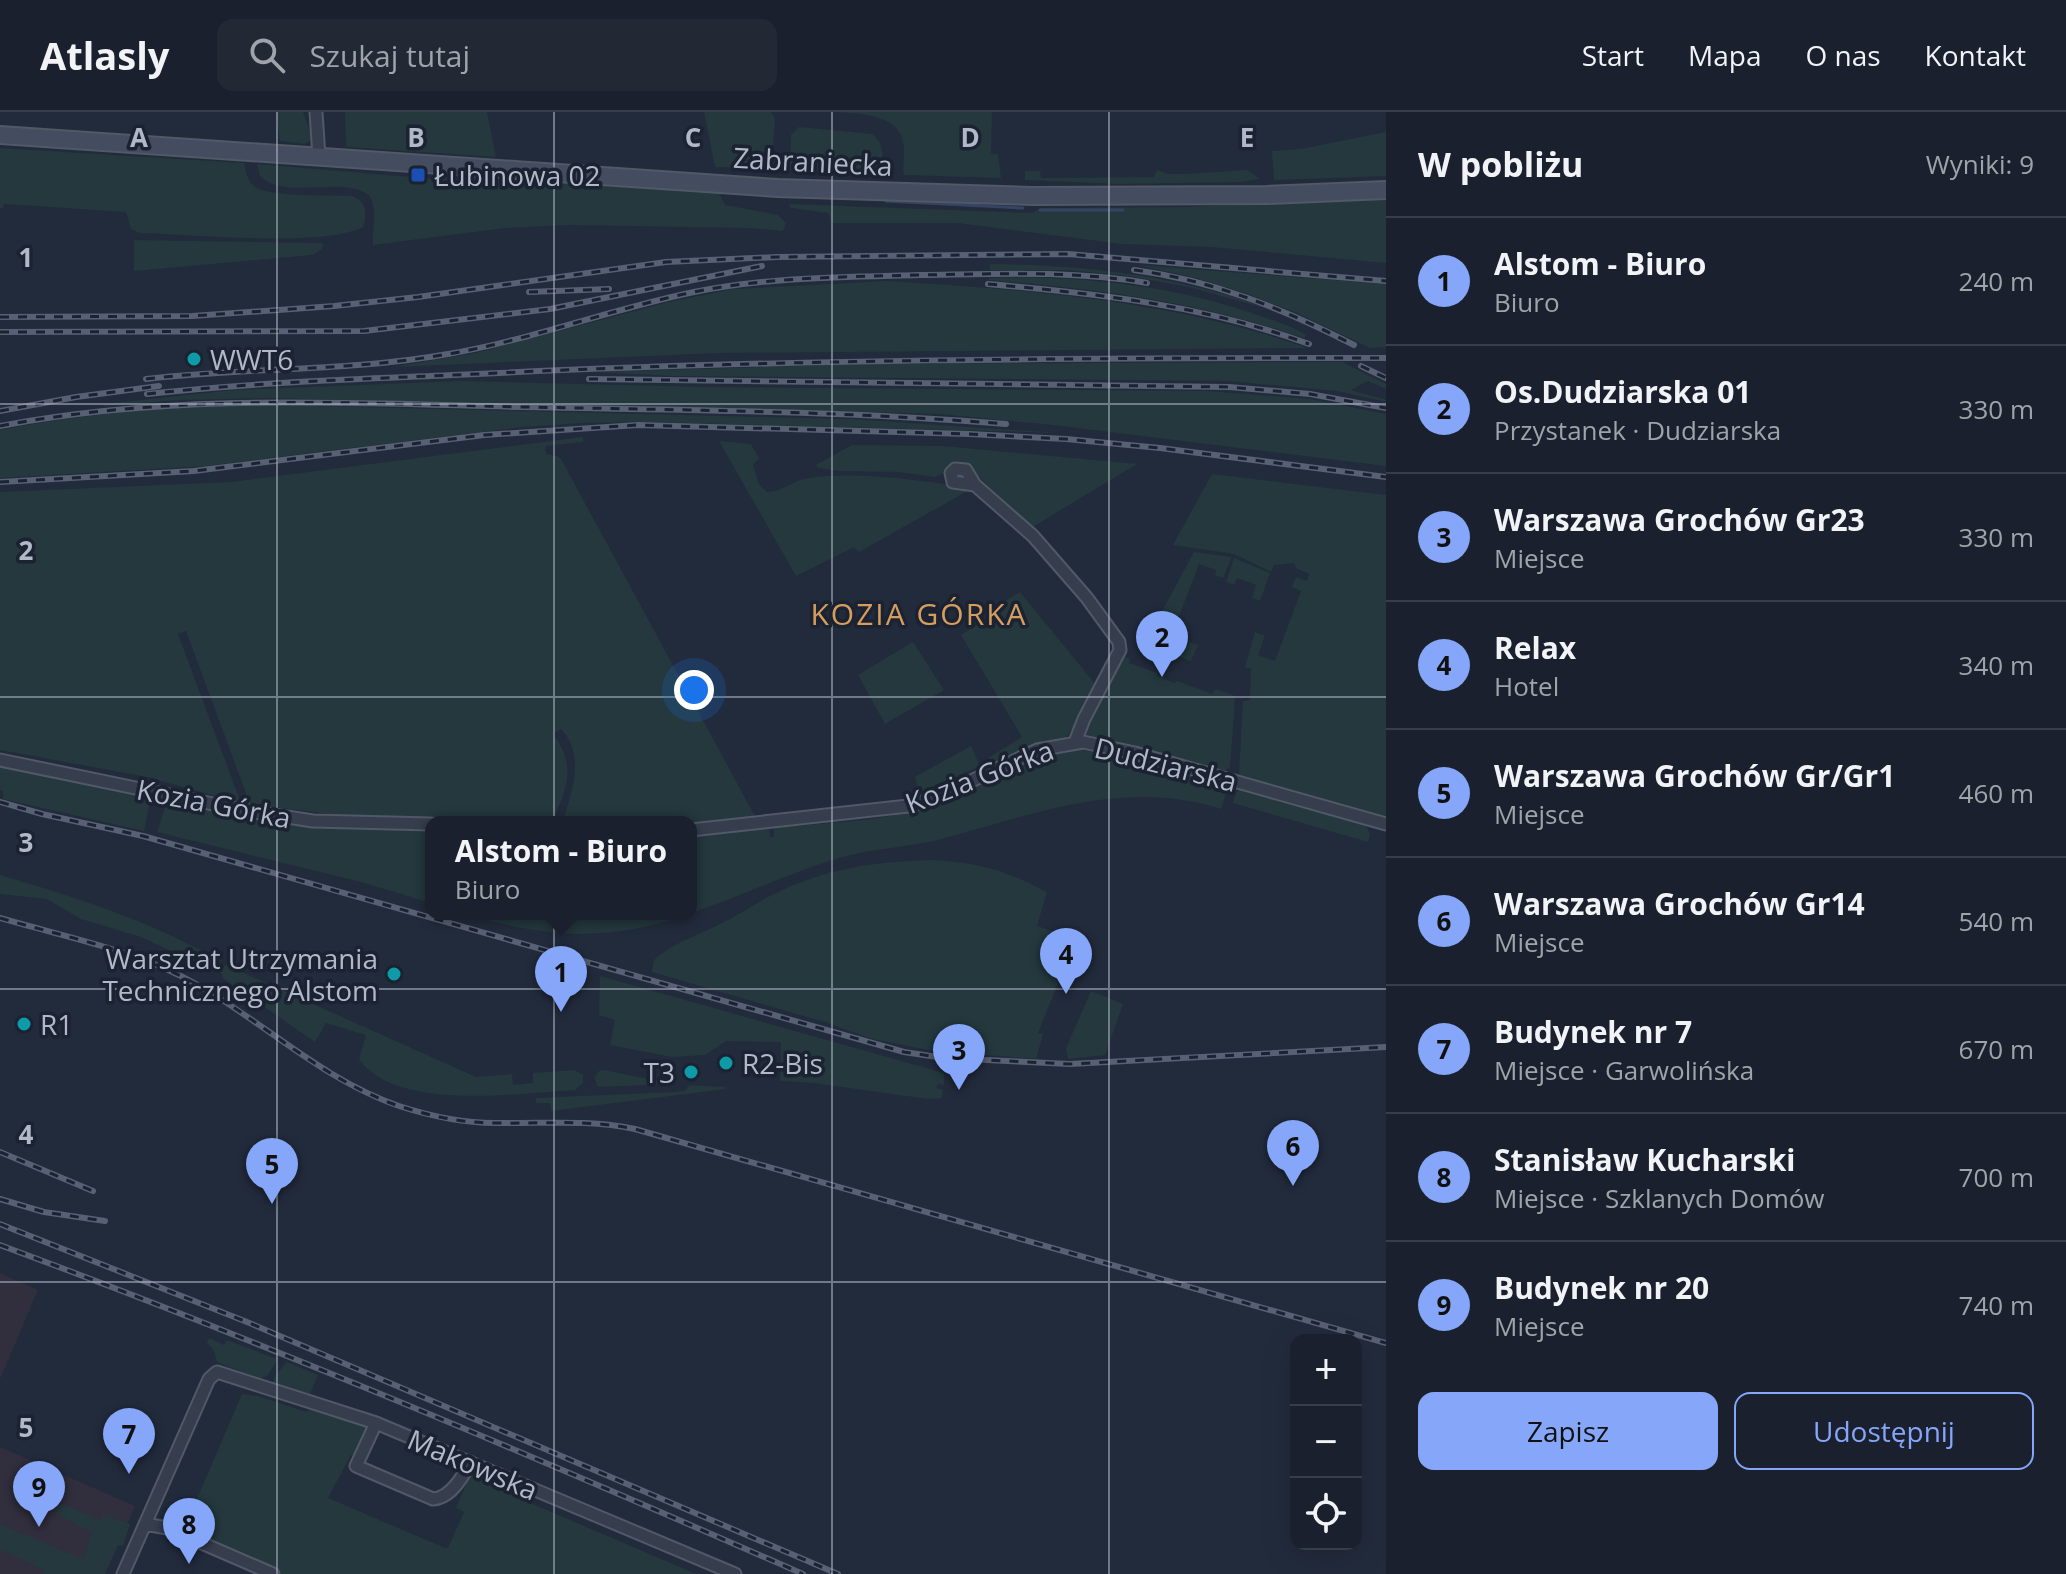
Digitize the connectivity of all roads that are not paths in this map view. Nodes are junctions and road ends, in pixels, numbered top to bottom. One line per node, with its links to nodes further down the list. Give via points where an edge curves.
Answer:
1 (316, 112): 3 (street)
2 (0, 135): 3 (main road, Zabraniecka)
3 (319, 157): 4 (main road, Zabraniecka, via 755,187 1033,196)
4 (1386, 190)
5 (975, 485): 6 (street, Dudziarska, via 1035,539 1119,642 1120,650)
6 (1075, 742): 9 (street, Dudziarska, via 1135,753); 10 (street, Kozia Górka, via 1037,750 908,806)
7 (0, 760): 8 (street, Kozia Górka, via 313,821)
8 (425, 824)
9 (1386, 824)
10 (697, 829)
11 (376, 1423): 12 (street, Makowska); 12 (street, via 356,1466 433,1499 461,1480); 13 (street, Makowska, via 215,1373)
12 (470, 1462): 16 (street, Makowska)
13 (145, 1524): 14 (street); 15 (street, via 167,1528)
14 (123, 1574)
15 (273, 1574)
16 (735, 1574)

